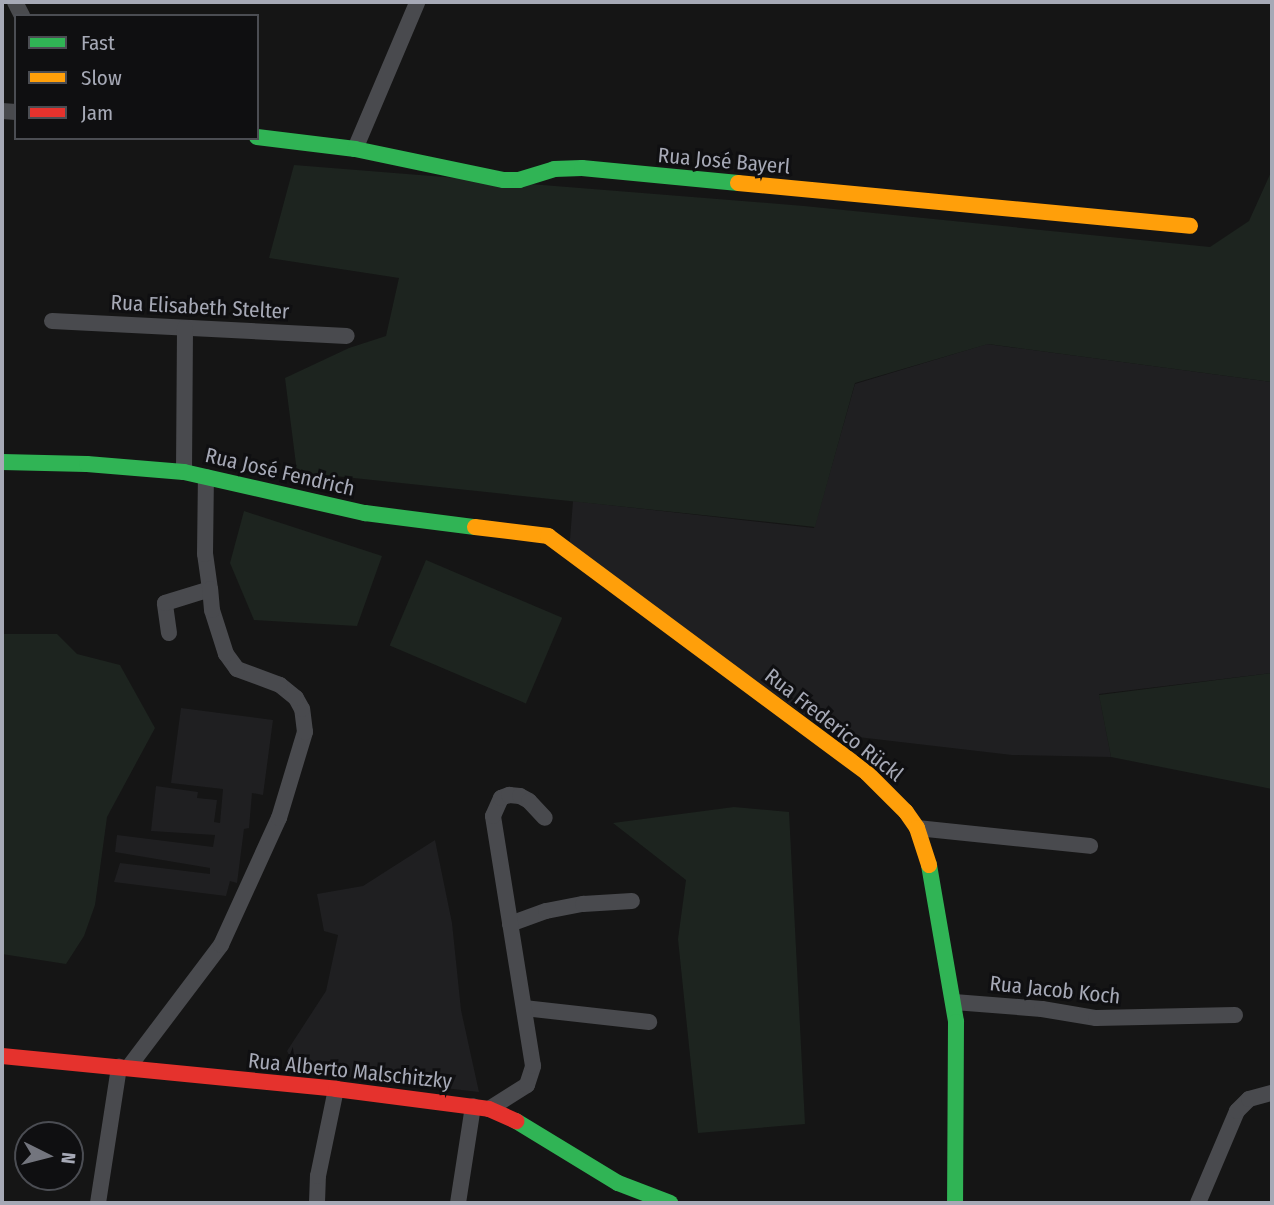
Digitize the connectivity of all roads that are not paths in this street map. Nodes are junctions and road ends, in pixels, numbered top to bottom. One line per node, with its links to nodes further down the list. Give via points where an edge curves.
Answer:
1 (418, 3): 3 (street)
2 (259, 137): 3 (street, Rua José Bayerl)
3 (355, 149): 4 (street, Rua José Bayerl, via 504,180 582,168)
4 (1190, 226)
5 (52, 321): 6 (street, Rua Elisabeth Stelter)
6 (185, 328): 7 (street, Rua Elisabeth Stelter); 9 (street)
7 (347, 335)
8 (2, 462): 9 (street, Rua José Fendrich)
9 (184, 472): 10 (street, Rua José Fendrich)
10 (206, 477): 11 (street, Rua José Fendrich, via 365,513); 12 (street, via 205,554)
11 (548, 537): 15 (street, Rua Frederico Rückl, via 867,773)
12 (210, 589): 13 (street, via 165,603); 24 (street, via 226,654 237,669 280,685 296,698 305,732 279,818 209,964)
13 (169, 633)
14 (545, 818): 18 (street, via 520,796 500,798 496,806 494,826)
15 (917, 828): 16 (street); 19 (street, Rua Frederico Rückl, via 932,876)
16 (1090, 846)
17 (632, 901): 18 (street, via 583,904)
18 (510, 924): 20 (street)
19 (954, 1002): 21 (street, Rua Jacob Koch, via 1096,1018); 32 (street, Rua Frederico Rückl, via 958,1055)
20 (524, 1008): 22 (street); 27 (street, via 531,1079)
21 (1235, 1015)
22 (649, 1022)
23 (2, 1056): 24 (street, Rua Alberto Malschitzky)
24 (123, 1067): 25 (street, Rua Alberto Malschitzky); 29 (street)
25 (336, 1089): 27 (street, Rua Alberto Malschitzky); 30 (street)
26 (1272, 1093): 33 (street, via 1249,1100 1237,1111)
27 (481, 1107): 28 (street, Rua Alberto Malschitzky, via 516,1121 618,1183); 31 (street)
28 (663, 1202)
29 (98, 1203)
30 (317, 1203)
31 (458, 1203)
32 (955, 1203)
33 (1198, 1203)

